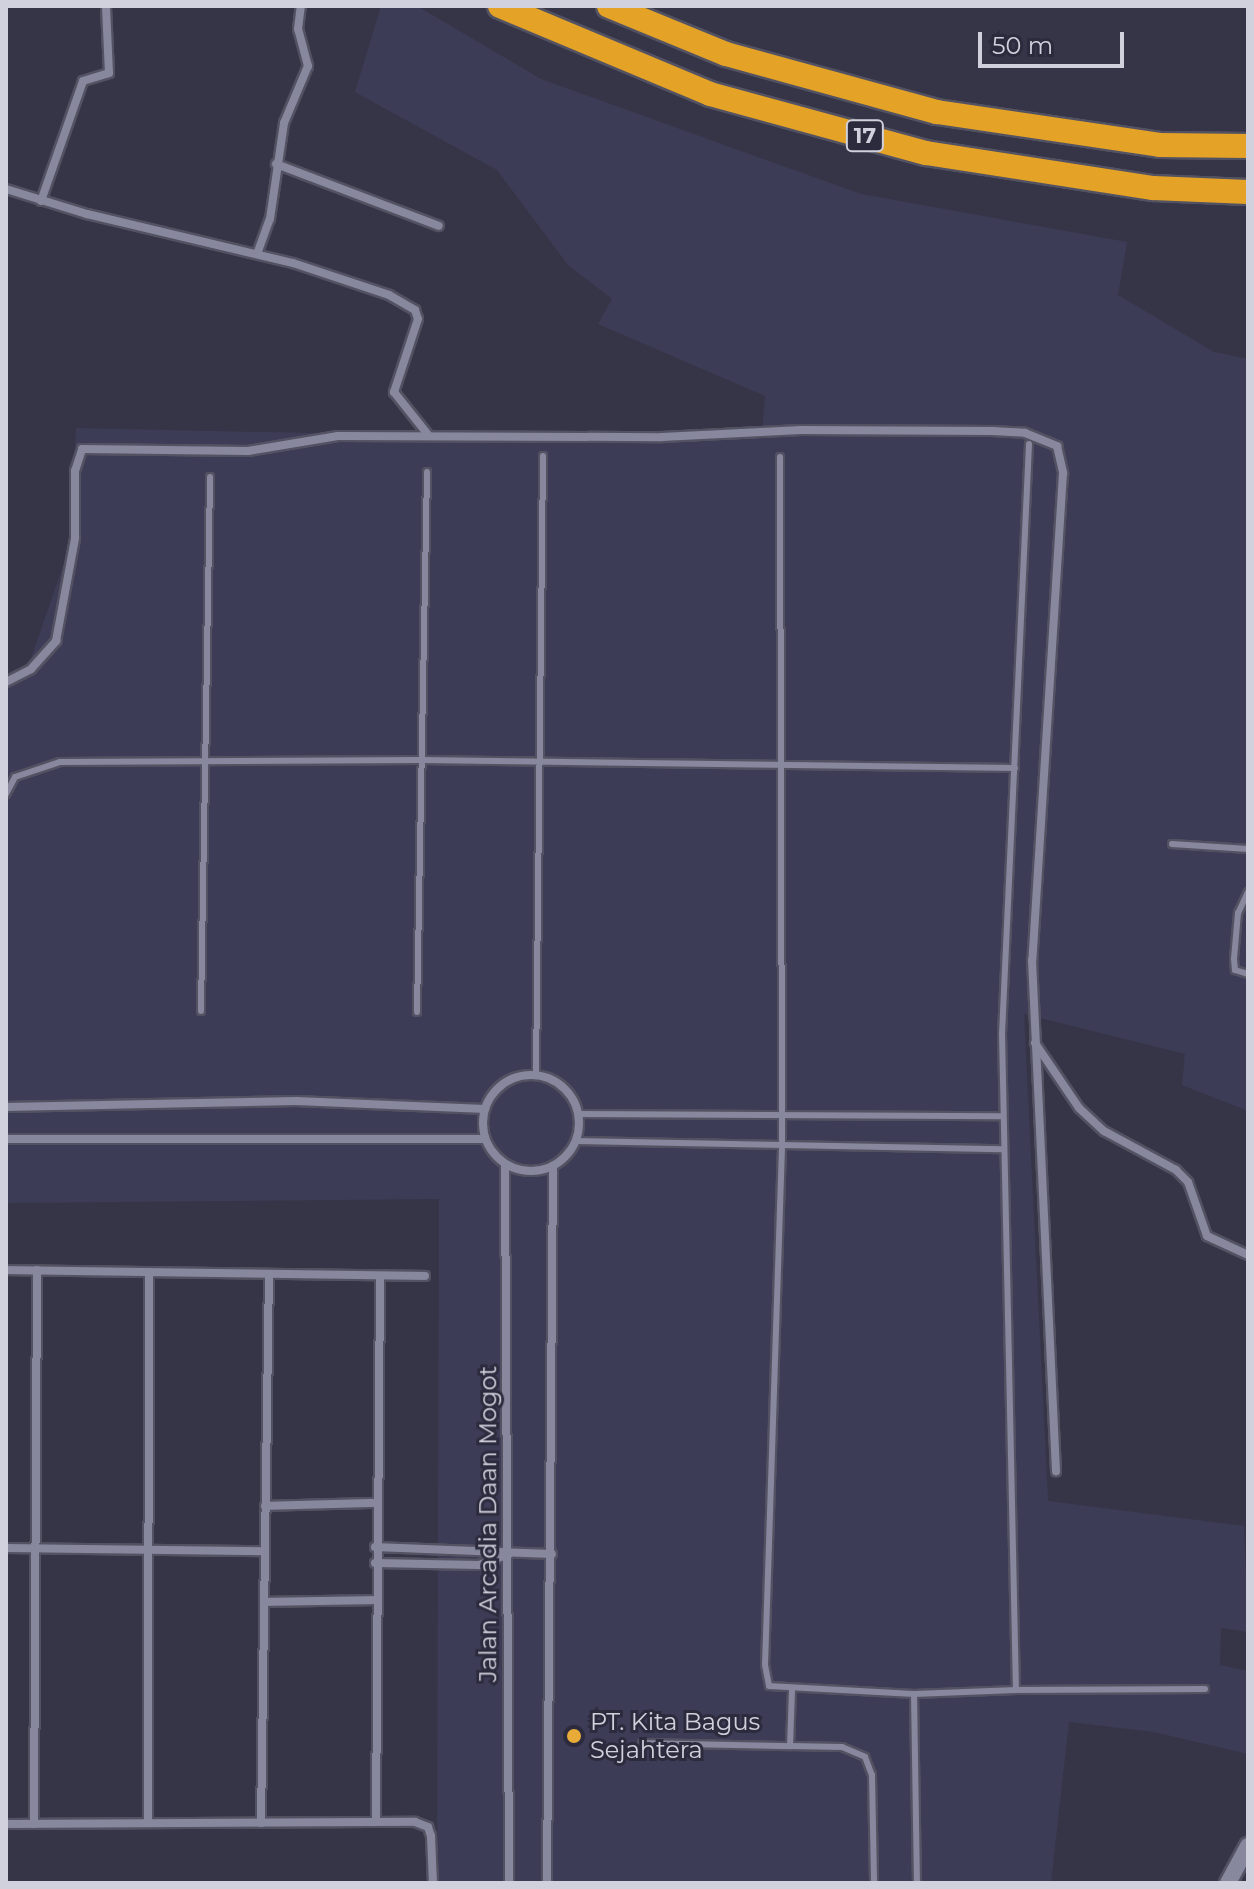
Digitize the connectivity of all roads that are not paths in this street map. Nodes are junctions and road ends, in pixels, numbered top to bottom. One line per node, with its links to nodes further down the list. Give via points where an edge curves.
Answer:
1 (106, 6): 9 (street, via 109,73 83,81)
2 (301, 6): 6 (street, via 298,29 308,66 284,123)
3 (500, 6): 8 (highway, 17, via 710,94 926,153 1153,188)
4 (609, 6): 5 (highway, 17, via 726,54 937,112 1160,145)
5 (1248, 146)
6 (276, 164): 10 (street); 11 (street, via 270,219)
7 (6, 189): 9 (street)
8 (1248, 192)
9 (41, 201): 11 (street)
10 (439, 226)
11 (257, 254): 12 (street, via 389,295 415,310 418,319 394,392)
12 (429, 436): 18 (street, via 338,436 248,451 82,449 75,471 75,538 56,641 31,669); 31 (street, via 992,431 1025,433 1057,446 1063,473 1032,960)
13 (1029, 444): 23 (lane)
14 (543, 456): 21 (lane)
15 (780, 457): 22 (lane)
16 (427, 472): 20 (lane)
17 (210, 477): 19 (lane)
18 (6, 682)
19 (207, 760): 20 (lane); 24 (lane, via 60,762 15,777); 29 (lane)
20 (421, 760): 21 (lane); 30 (lane)
21 (539, 762): 22 (lane); 32 (lane)
22 (779, 764): 23 (lane); 37 (lane)
23 (1015, 768): 36 (lane)
24 (6, 794)
25 (1172, 844): 26 (lane)
26 (1248, 849)
27 (1248, 892): 28 (lane, via 1238,913 1234,959 1235,970)
28 (1248, 974)
29 (201, 1011)
30 (417, 1012)
31 (1035, 1043): 45 (street, via 1079,1108 1104,1131 1176,1170 1188,1182 1207,1236); 52 (street)
32 (536, 1075): 34 (street, via 505,1084); 35 (street, via 556,1081)
33 (6, 1107): 34 (street, via 296,1101)
34 (485, 1109): 39 (street)
35 (578, 1114): 37 (lane); 40 (street)
36 (1002, 1116): 37 (lane); 42 (lane)
37 (781, 1118): 41 (lane)
38 (6, 1139): 39 (street)
39 (485, 1139): 43 (street)
40 (576, 1141): 41 (lane); 44 (street)
41 (782, 1147): 42 (lane); 68 (lane, via 765,1665 769,1686)
42 (1002, 1149): 69 (lane)
43 (505, 1164): 44 (street, via 520,1170); 61 (street, Jalan Arcadia Daan Mogot)
44 (553, 1167): 62 (street)
45 (1248, 1255)
46 (6, 1270): 47 (street)
47 (37, 1270): 48 (street); 58 (street)
48 (149, 1272): 49 (street); 59 (street)
49 (269, 1274): 50 (street); 54 (street)
50 (380, 1276): 51 (street); 53 (street)
51 (425, 1276)
52 (1056, 1471)
53 (375, 1503): 54 (street); 55 (street)
54 (265, 1506): 60 (street)
55 (375, 1547): 56 (street); 63 (street)
56 (443, 1547): 61 (street); 64 (street)
57 (6, 1548): 58 (street)
58 (36, 1549): 59 (street); 77 (street)
59 (148, 1551): 60 (street); 74 (street)
60 (265, 1551): 66 (street)
61 (510, 1554): 62 (street); 64 (street, via 479,1565); 80 (street, Jalan Arcadia Daan Mogot)
62 (552, 1554): 81 (street)
63 (375, 1563): 64 (street); 65 (street)
64 (444, 1564)
65 (375, 1600): 66 (street); 73 (street)
66 (264, 1602): 75 (street)
67 (1205, 1689): 69 (lane)
68 (792, 1690): 70 (lane); 72 (lane)
69 (1016, 1690): 70 (lane)
70 (914, 1694): 83 (lane)
71 (642, 1743): 72 (lane)
72 (790, 1746): 82 (lane, via 842,1747 865,1757 872,1775)
73 (376, 1822): 75 (street); 79 (street, via 428,1827)
74 (148, 1823): 75 (street); 77 (street)
75 (261, 1823)
76 (6, 1824): 77 (street)
77 (34, 1824)
78 (1248, 1846): 84 (main road)
79 (433, 1883)
80 (509, 1883)
81 (547, 1883)
82 (874, 1883)
83 (917, 1883)
84 (1228, 1883)

